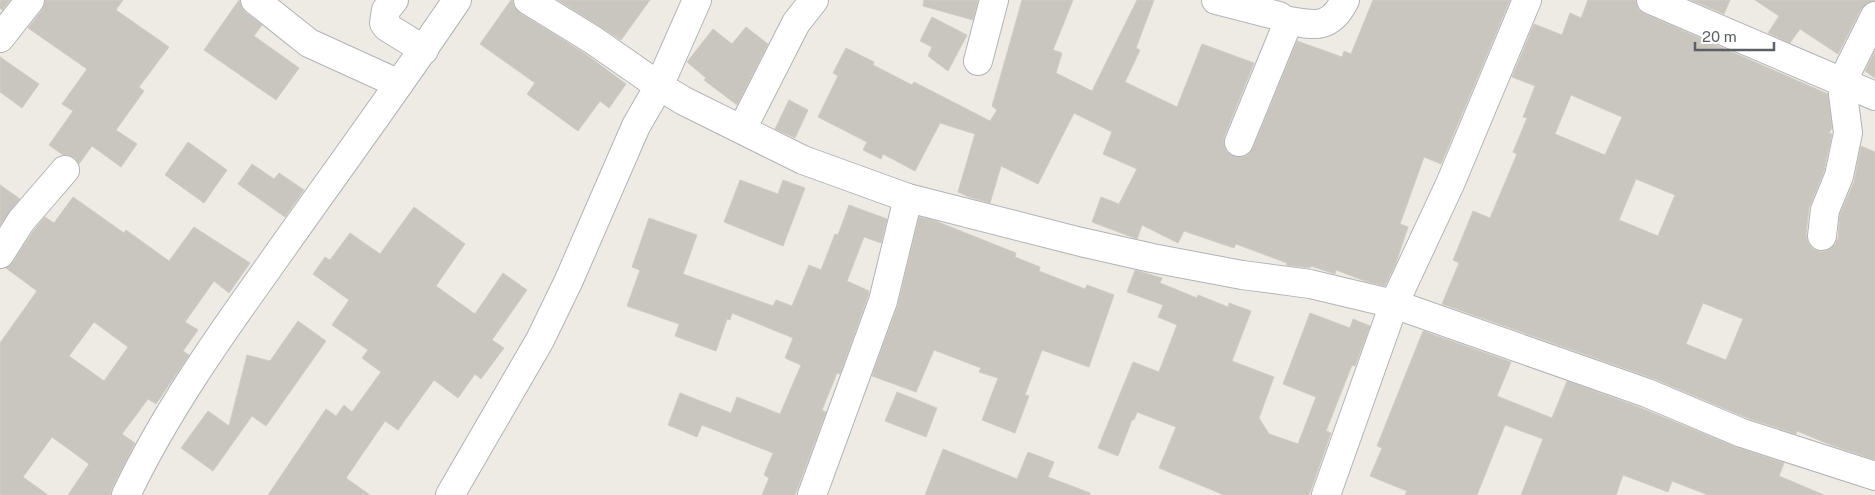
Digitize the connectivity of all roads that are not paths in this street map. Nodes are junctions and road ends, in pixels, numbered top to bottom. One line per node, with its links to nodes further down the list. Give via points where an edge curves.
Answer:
1 (30, 0): 15 (street)
2 (255, 0): 20 (street, via 309,43)
3 (394, 0): 16 (street, via 386,10 384,23)
4 (457, 0): 16 (street)
5 (528, 0): 18 (street)
6 (697, 0): 18 (street)
7 (814, 0): 22 (street, via 796,23)
8 (994, 0): 17 (street)
9 (1216, 0): 14 (street)
10 (1345, 0): 14 (street, via 1331,20 1322,24)
11 (1528, 0): 28 (street, via 1450,184)
12 (1651, 0): 19 (street)
13 (1875, 16): 19 (street)
14 (1284, 20): 23 (street, via 1287,25)
15 (0, 38)
16 (424, 50): 20 (street)
17 (978, 61)
18 (651, 80): 22 (street, via 684,101); 31 (street, via 636,126 540,340)
19 (1845, 82): 21 (street); 26 (street, via 1843,94 1848,133 1838,176 1825,210)
20 (399, 84): 30 (street, via 178,399)
21 (1875, 96)
22 (742, 129): 25 (street, via 803,160)
23 (1239, 142)
24 (64, 170): 27 (street, via 21,221)
25 (908, 198): 28 (street, via 1152,258 1310,284); 32 (street, via 883,301)
26 (1822, 236)
27 (0, 254)
28 (1394, 304): 29 (street, via 1646,393 1742,433); 33 (street)
29 (1875, 476)
30 (126, 495)
31 (450, 495)
32 (812, 495)
33 (1326, 495)

